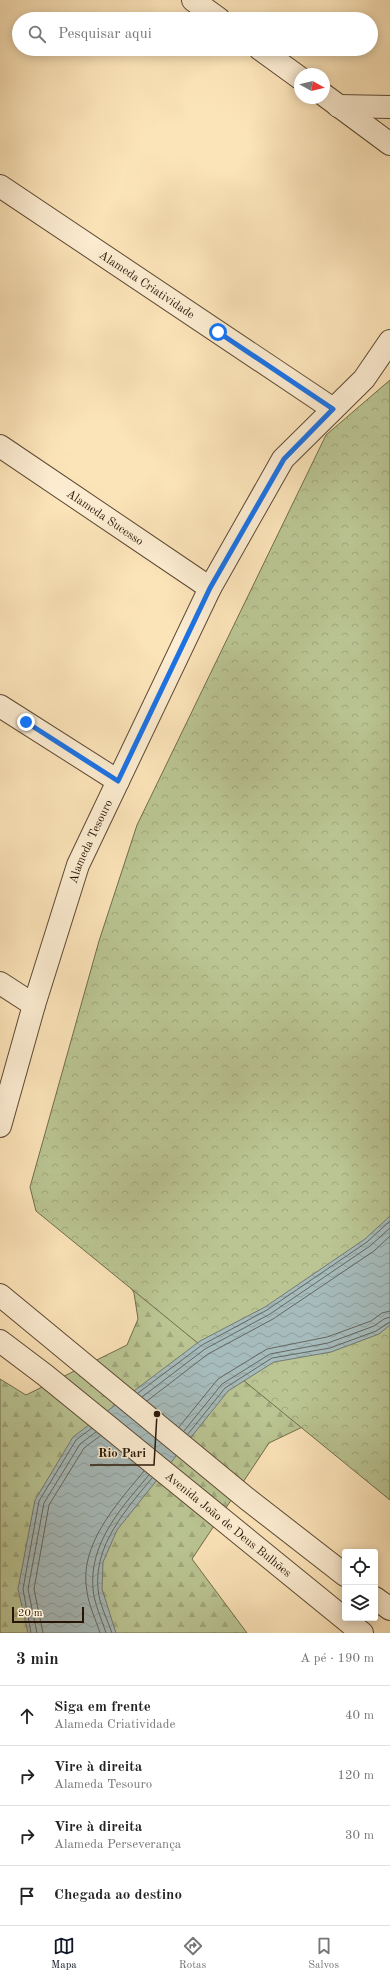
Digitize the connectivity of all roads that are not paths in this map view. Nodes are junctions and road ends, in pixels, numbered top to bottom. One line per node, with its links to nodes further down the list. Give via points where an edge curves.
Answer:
1 (193, 0): 2 (street)
2 (209, 12)
3 (270, 56): 4 (street)
4 (294, 74)
5 (331, 101): 6 (street); 7 (street)
6 (390, 107)
7 (390, 144)
8 (0, 186): 10 (street, Alameda Criatividade)
9 (390, 341): 10 (street, Alameda Tesouro, via 364,379)
10 (333, 409): 12 (street, Alameda Tesouro, via 284,459)
11 (0, 446): 12 (street, Alameda Sucesso)
12 (210, 588): 14 (street, Alameda Tesouro)
13 (0, 706): 14 (street)
14 (118, 781): 16 (street, Alameda Tesouro, via 78,865)
15 (0, 983): 16 (street)
16 (34, 1005): 17 (street, Alameda Tesouro)
17 (0, 1126)
18 (0, 1295): 20 (street, via 246,1498)
19 (0, 1341): 23 (street, Avenida João de Deus Bulhões)
20 (342, 1573)
21 (378, 1600): 22 (street)
22 (390, 1609)
23 (362, 1633)

